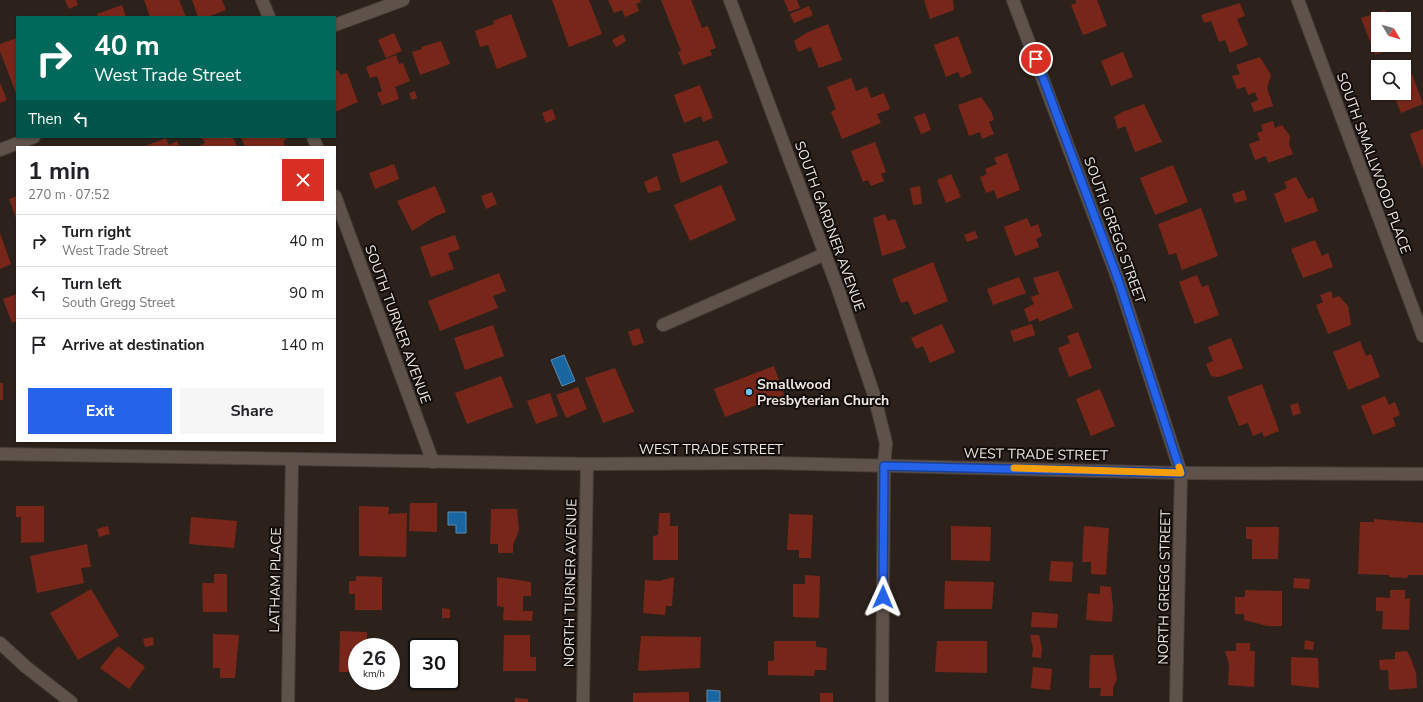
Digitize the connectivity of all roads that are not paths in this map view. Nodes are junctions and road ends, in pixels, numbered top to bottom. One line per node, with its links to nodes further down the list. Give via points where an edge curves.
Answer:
1 (262, 0): 6 (street)
2 (403, 0): 7 (street)
3 (730, 0): 11 (street, SOUTH GARDNER AVENUE)
4 (1013, 0): 19 (street, SOUTH GREGG STREET, via 1119,282)
5 (1298, 0): 13 (street, SOUTH SMALLWOOD PLACE)
6 (269, 16)
7 (336, 25)
8 (31, 138): 9 (street)
9 (0, 150)
10 (336, 199): 16 (street, SOUTH TURNER AVENUE)
11 (825, 254): 12 (street); 18 (street, SOUTH GARDNER AVENUE, via 877,405 886,443)
12 (663, 325)
13 (1423, 336)
14 (0, 454): 15 (street, WEST TRADE STREET)
15 (292, 459): 16 (street, WEST TRADE STREET); 23 (street, LATHAM PLACE)
16 (433, 462): 17 (street, WEST TRADE STREET)
17 (587, 464): 18 (street, WEST TRADE STREET, via 772,463); 24 (street, NORTH TURNER AVENUE)
18 (884, 466): 19 (street, WEST TRADE STREET); 25 (street, SOUTH GARDNER AVENUE)
19 (1181, 473): 20 (street, WEST TRADE STREET); 26 (street, NORTH GREGG STREET)
20 (1423, 474)
21 (0, 643): 22 (street)
22 (71, 702)
23 (288, 702)
24 (582, 702)
25 (882, 702)
26 (1176, 702)

